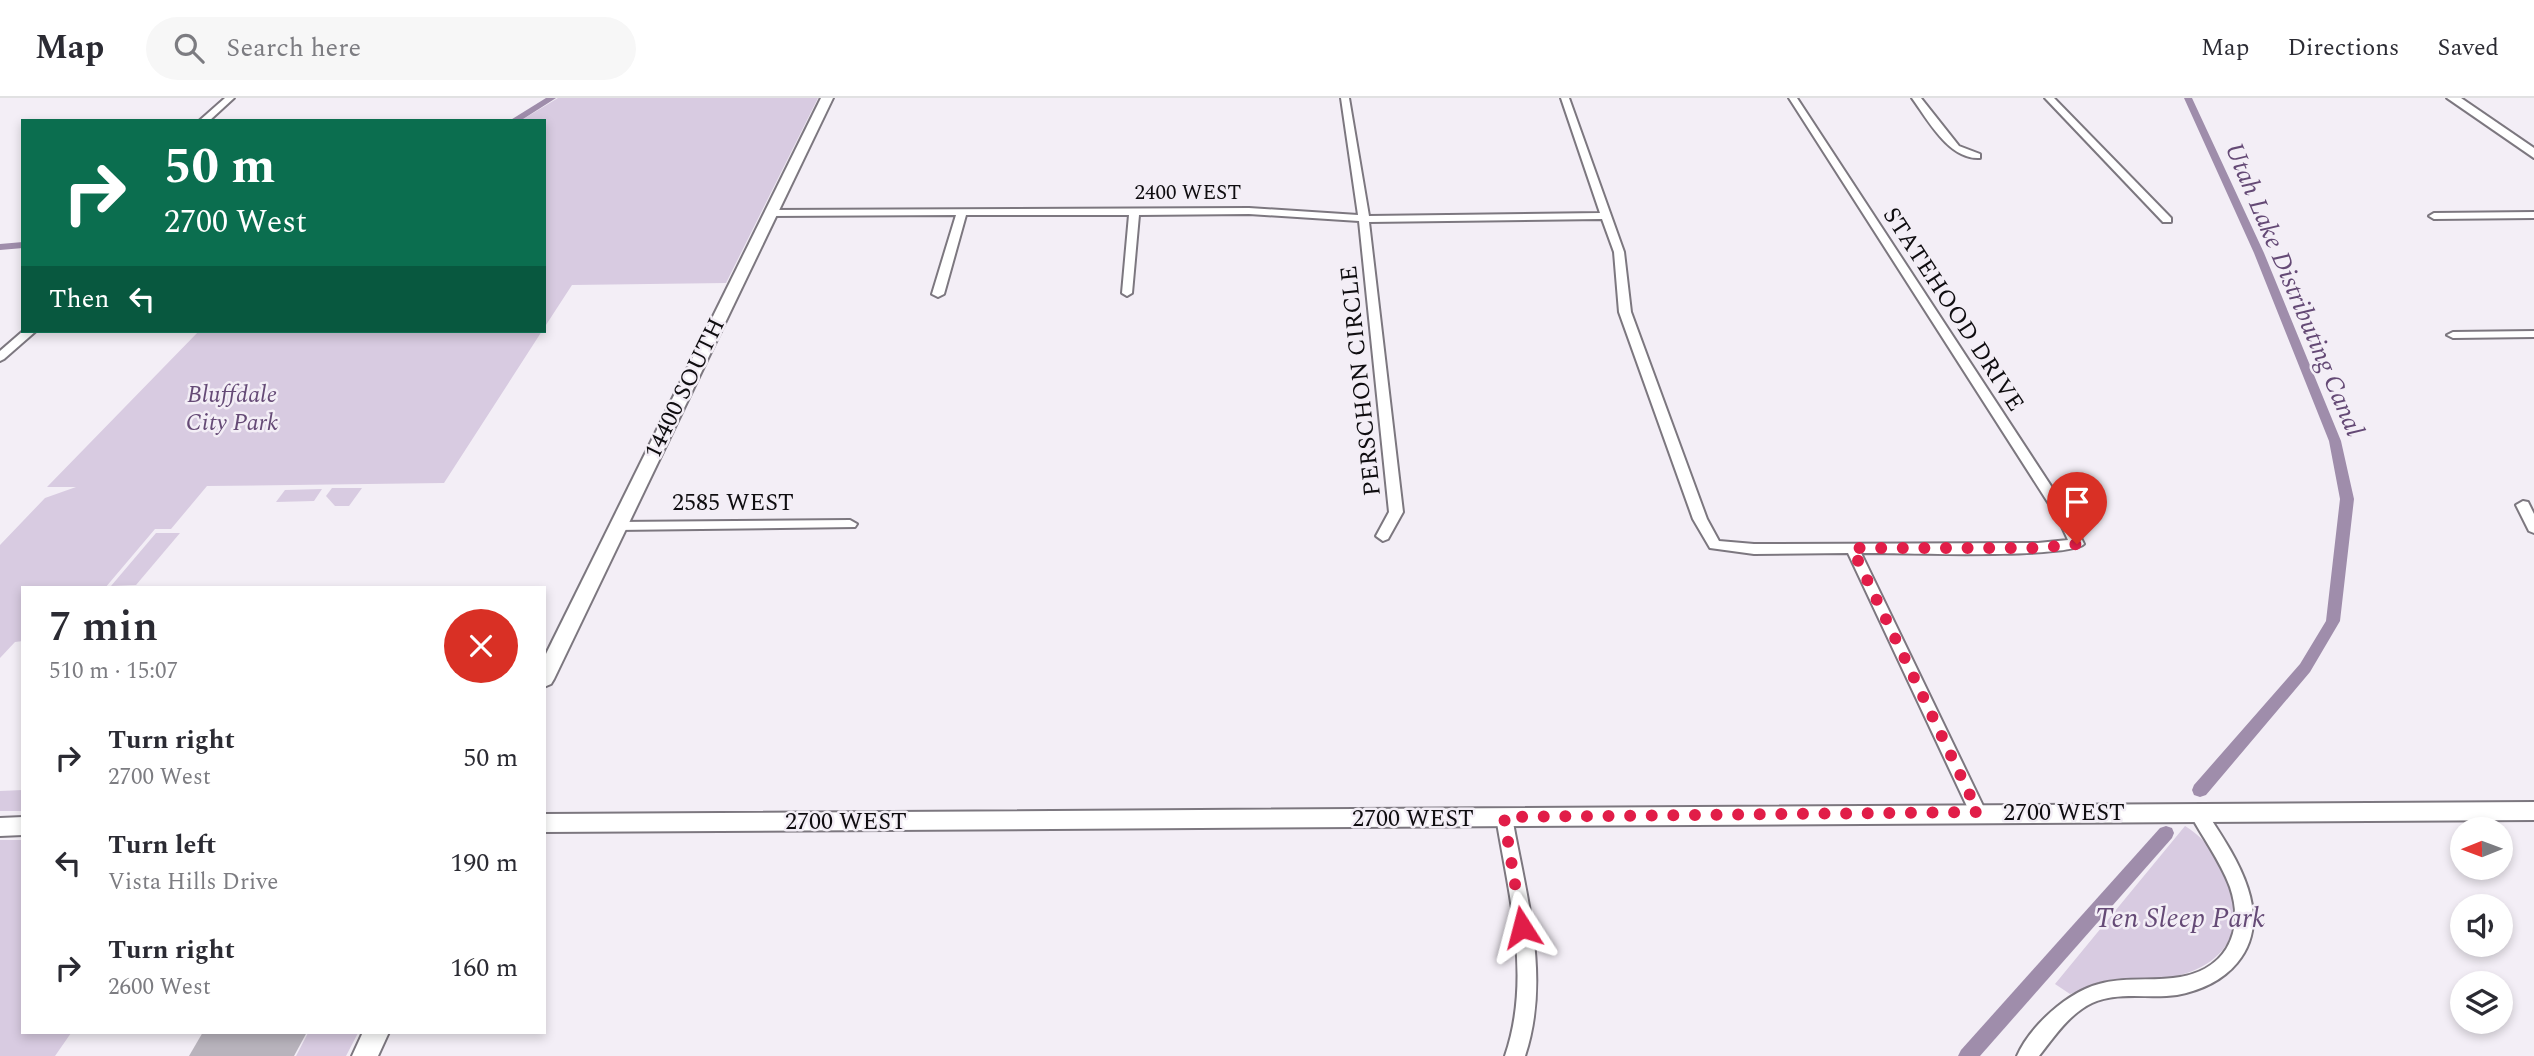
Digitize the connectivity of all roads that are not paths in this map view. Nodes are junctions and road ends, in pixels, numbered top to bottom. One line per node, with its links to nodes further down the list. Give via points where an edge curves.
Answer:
1 (230, 98): 9 (street)
2 (827, 98): 14 (street, 14400 SOUTH)
3 (1345, 98): 18 (street, PERSCHON CIRCLE)
4 (1565, 98): 16 (street)
5 (1793, 98): 31 (street, STATEHOOD DRIVE, via 2071,527 2077,544)
6 (1916, 98): 11 (street, via 1956,148)
7 (2049, 98): 19 (street)
8 (2454, 98): 10 (street)
9 (205, 119)
10 (2534, 154)
11 (1977, 156)
12 (962, 211): 13 (street, 2400 WEST); 14 (street, 2400 WEST); 21 (street)
13 (1134, 211): 18 (street, 2400 WEST, via 1249,211); 20 (street)
14 (771, 214): 28 (main road, 14400 SOUTH)
15 (2534, 215): 17 (street)
16 (1605, 216): 18 (street, 2400 WEST); 31 (street, via 1619,253 1625,312 1700,519 1715,545)
17 (2434, 216)
18 (1363, 219): 30 (street, PERSCHON CIRCLE, via 1396,512)
19 (2167, 220)
20 (1127, 293)
21 (938, 294)
22 (28, 333): 25 (street)
23 (2534, 334): 24 (street)
24 (2453, 335)
25 (0, 357)
26 (2523, 505): 29 (street)
27 (850, 524): 28 (street, 2585 WEST)
28 (617, 526): 32 (main road, 14400 SOUTH)
29 (2534, 528)
30 (1383, 536)
31 (1852, 548): 34 (street)
32 (546, 675)
33 (2534, 811): 35 (street, 2700 WEST)
34 (1978, 812): 35 (street, 2700 WEST); 36 (street, 2700 WEST)
35 (2197, 812): 43 (street, via 2228,862 2243,902 2241,942 2231,959 2195,982 2094,993 2077,1002)
36 (1504, 817): 37 (street, 2700 WEST); 42 (street, via 1528,979 1526,1025)
37 (546, 823)
38 (21, 826): 39 (street)
39 (0, 827)
40 (375, 1034): 41 (street)
41 (365, 1056)
42 (1515, 1056)
43 (2028, 1056)

